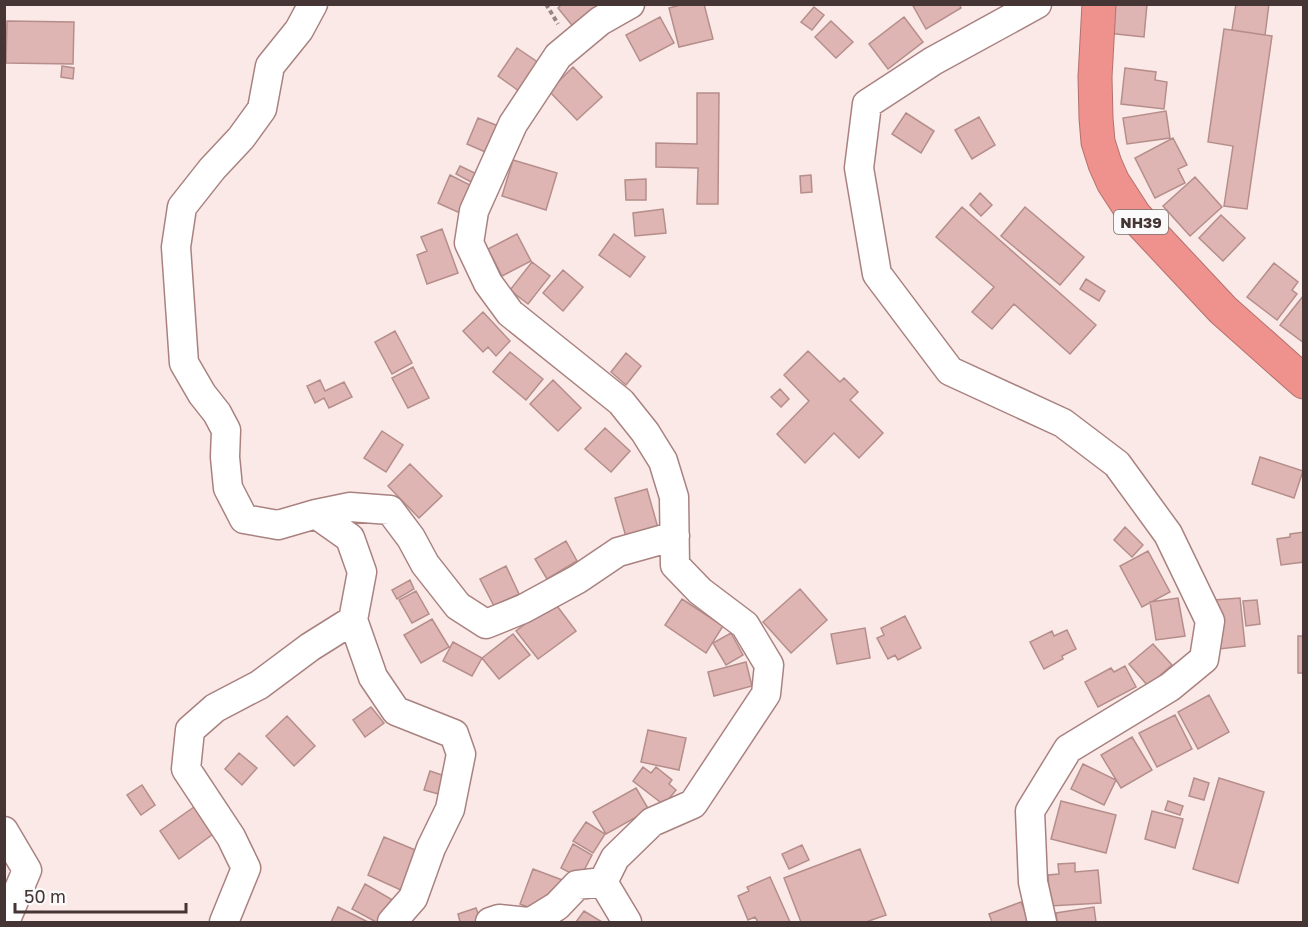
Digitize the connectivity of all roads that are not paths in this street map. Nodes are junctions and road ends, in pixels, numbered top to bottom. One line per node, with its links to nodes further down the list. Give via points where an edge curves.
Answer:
1 (313, 4): 6 (street, via 270,66 261,109 182,207 176,247 184,363 226,430 228,488 244,519 278,525)
2 (630, 4): 7 (street, via 600,21 558,56 513,124 474,211 469,243 488,283 510,313 621,402 645,432 663,461 674,497)
3 (1037, 4): 17 (street, via 933,61 867,104 859,168 877,274 950,371 1063,423 1117,464 1168,534 1210,621 1204,659 1170,687 1068,749 1030,811 1033,882)
4 (1099, 4): 5 (highway, NH39, via 1096,118 1098,142 1113,182 1141,222 1223,310)
5 (1304, 382)
6 (316, 514): 7 (street, via 350,507 390,510 458,606 486,624 524,609 618,552); 8 (street, via 350,538 362,572)
7 (675, 536): 10 (street, via 675,565 700,591 745,625 769,665 766,694 693,804 652,822 615,858)
8 (353, 620): 12 (street, via 259,685 214,708 190,730 186,769 231,837 246,868); 13 (street, via 373,677 396,711 454,734 461,754 450,809 413,898)
9 (4, 831): 11 (street, via 27,870)
10 (603, 882): 15 (street, via 577,885 558,906); 16 (street)
11 (5, 922)
12 (224, 922)
13 (392, 922)
14 (490, 922): 15 (street)
15 (529, 922)
16 (627, 922)
17 (1042, 922)

